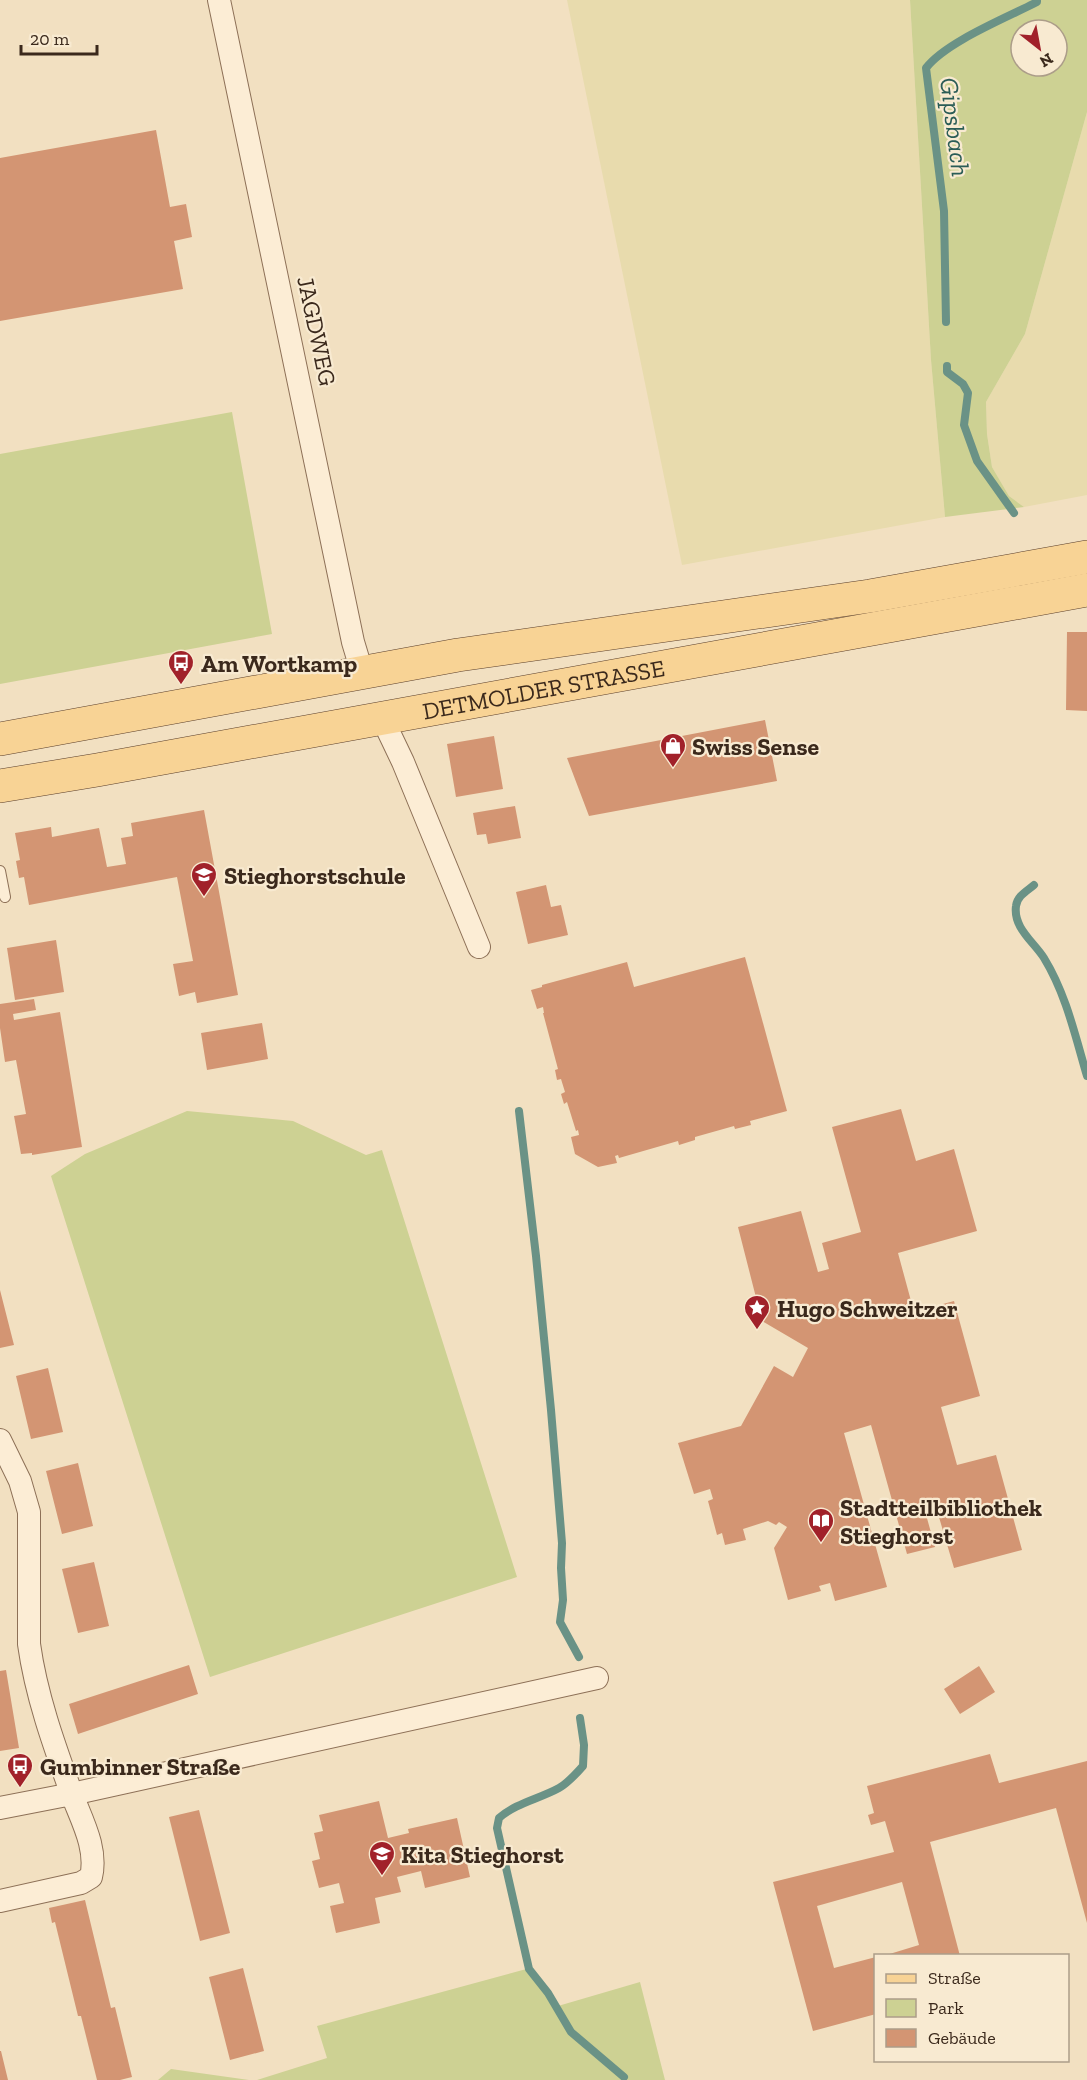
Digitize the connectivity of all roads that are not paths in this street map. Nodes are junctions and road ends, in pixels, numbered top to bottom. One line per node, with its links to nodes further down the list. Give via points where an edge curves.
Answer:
1 (219, 0): 4 (street, JAGDWEG)
2 (1087, 557): 4 (main road, DETMOLDER STRASSE, via 870,596 481,651)
3 (1087, 591): 5 (main road, DETMOLDER STRASSE)
4 (362, 672): 5 (main road); 6 (main road, DETMOLDER STRASSE)
5 (382, 718): 7 (main road, DETMOLDER STRASSE); 10 (street)
6 (0, 739)
7 (0, 786)
8 (0, 871): 9 (lane)
9 (5, 897)
10 (478, 947)
11 (0, 1440): 13 (street, via 20,1481 29,1512 31,1663)
12 (597, 1678): 13 (street)
13 (72, 1794): 14 (street); 15 (street, via 94,1864 91,1877)
14 (0, 1808)
15 (0, 1901)

